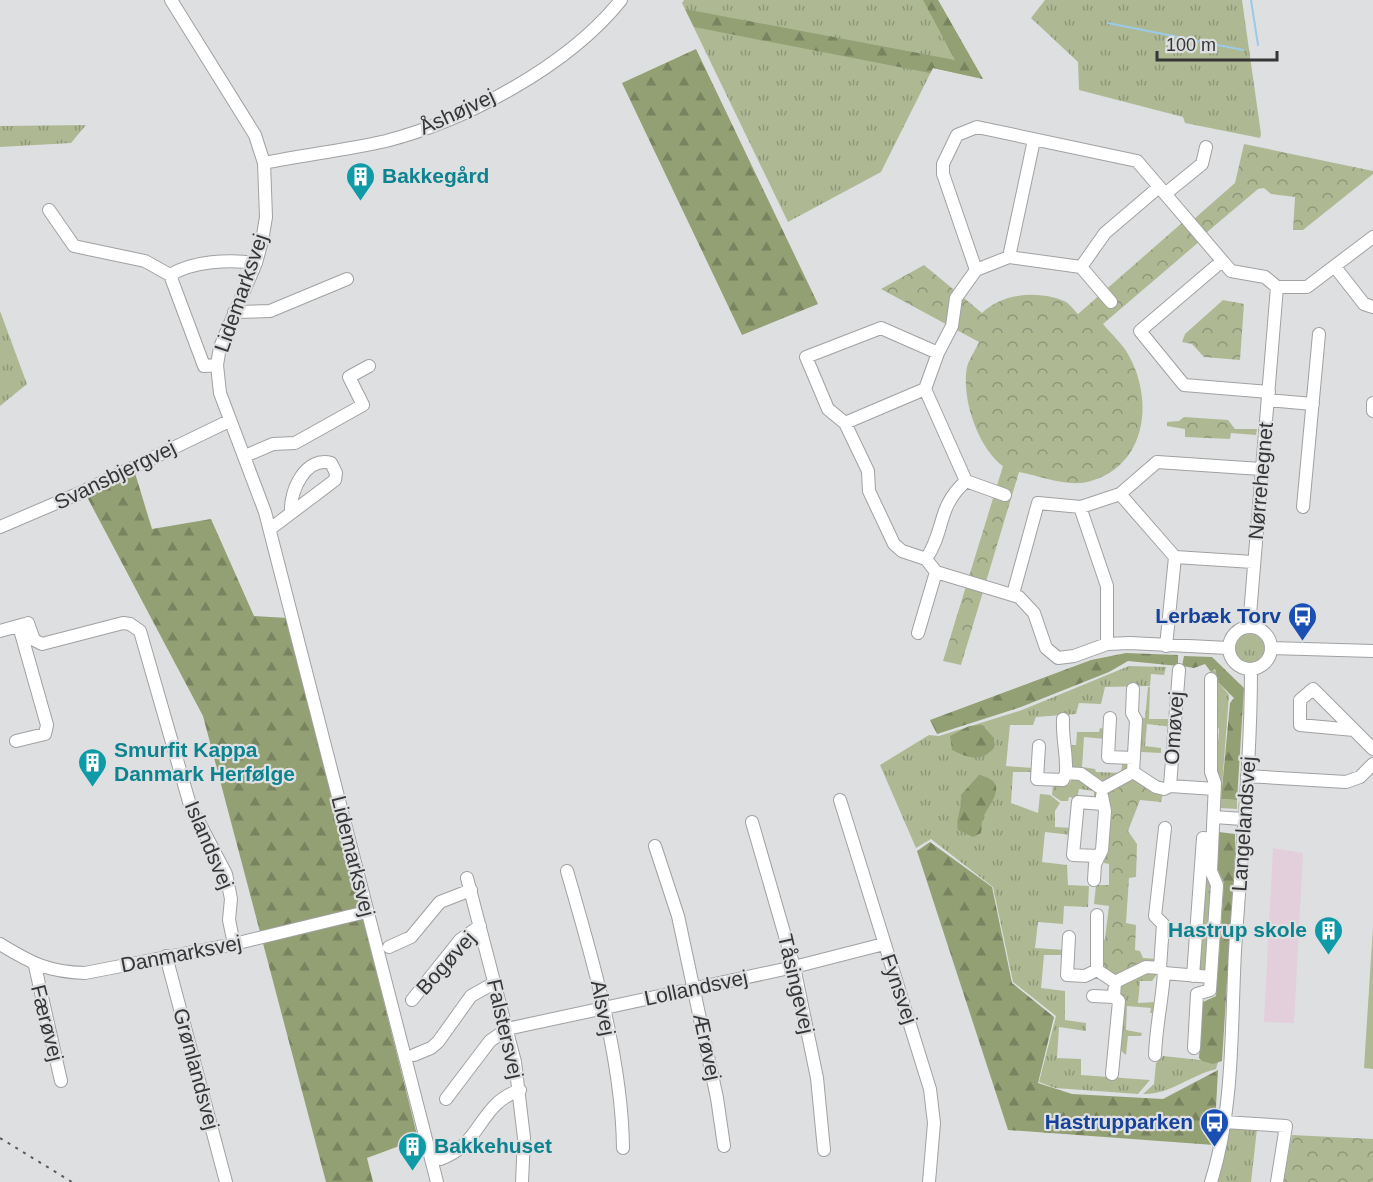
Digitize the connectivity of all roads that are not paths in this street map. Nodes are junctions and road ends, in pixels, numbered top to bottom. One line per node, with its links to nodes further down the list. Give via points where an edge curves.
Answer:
1 (171, 0): 5 (street, Lidemarksvej, via 255,135)
2 (621, 0): 5 (street, Åshøjvej, via 602,24 551,65 441,122 384,141)
3 (1034, 140): 6 (street, via 1137,161); 9 (street); 14 (street, via 968,128 957,135 943,164 947,190)
4 (1206, 147): 6 (street, via 1202,164)
5 (264, 163): 11 (street, Lidemarksvej, via 266,217)
6 (1162, 191): 10 (street); 12 (street, via 1105,233)
7 (49, 210): 15 (street, via 74,246 145,261)
8 (1373, 237): 13 (street)
9 (1009, 257): 12 (street); 14 (street)
10 (1222, 261): 17 (street, via 1231,272 1265,278); 26 (street, via 1140,331 1184,385)
11 (256, 263): 15 (street, via 184,266); 20 (street, Lidemarksvej)
12 (1081, 267): 18 (street)
13 (1335, 267): 17 (street, via 1306,287); 19 (street, via 1364,304)
14 (976, 270): 22 (street, via 959,290 952,326)
15 (170, 275): 23 (street, via 204,366)
16 (347, 279): 20 (street, via 270,311)
17 (1277, 286): 26 (street, Nørrehegnet)
18 (1111, 302)
19 (1373, 307)
20 (234, 312): 23 (street, Lidemarksvej)
21 (1319, 334): 27 (street)
22 (938, 353): 25 (street); 31 (street, via 881,328 801,359 828,409)
23 (217, 365): 30 (street, Lidemarksvej)
24 (369, 366): 32 (street, via 349,378 363,405 295,443 273,444)
25 (925, 389): 31 (street); 34 (street)
26 (1269, 396): 27 (street, Nørrehegnet); 33 (street, Nørrehegnet)
27 (1313, 404): 38 (street)
28 (1373, 404): 29 (street)
29 (1373, 411)
30 (229, 421): 32 (street, Lidemarksvej); 40 (street, Svansbjergvej)
31 (845, 423): 43 (street, via 868,471 869,491 894,544)
32 (245, 456): 41 (street, Lidemarksvej)
33 (1262, 469): 35 (street, via 1158,462); 44 (street, Nørrehegnet)
34 (966, 481): 36 (street); 43 (street, via 947,501 933,549)
35 (1120, 494): 37 (street); 42 (street)
36 (1005, 495)
37 (1080, 507): 46 (street, via 1038,503); 51 (street, via 1107,586)
38 (1303, 507)
39 (291, 510): 41 (street)
40 (0, 527)
41 (270, 530): 86 (street, Lidemarksvej)
42 (1175, 557): 44 (street, Nørrehegnet); 52 (street)
43 (926, 559): 45 (street)
44 (1253, 562): 48 (street, Nørrehegnet)
45 (936, 572): 46 (street); 50 (street)
46 (1013, 594): 51 (street, via 1030,607 1046,648 1058,658)
47 (26, 624): 49 (street); 63 (street, via 47,725 45,734); 91 (street, Islandsvej, via 34,640 42,644 123,623 140,631 190,805 226,874)
48 (1249, 627): 53 (street, via 1234,634); 54 (street, via 1264,632)
49 (0, 631)
50 (918, 633)
51 (1107, 644): 52 (street)
52 (1166, 646): 53 (street)
53 (1228, 648): 56 (street, via 1236,664)
54 (1271, 648): 55 (street); 56 (street, via 1266,662)
55 (1373, 651)
56 (1251, 669): 70 (street, Langelandsvej)
57 (1179, 670): 71 (street, Omøvej)
58 (1211, 679): 73 (street, Omøvej, via 1211,772)
59 (1133, 689): 66 (street, Omøvej)
60 (1110, 718): 66 (street, Omøvej, via 1108,757)
61 (1063, 719): 69 (street)
62 (1354, 730): 62 (street, via 1313,689 1300,700 1300,725); 65 (street)
63 (16, 741)
64 (1039, 746): 69 (street, via 1037,779 1063,780)
65 (1373, 749)
66 (1134, 758): 68 (street, Omøvej)
67 (1373, 764): 70 (street, via 1360,777 1346,782)
68 (1133, 772): 71 (street, Omøvej, via 1156,787); 72 (street, Omøvej)
69 (1066, 773): 72 (street, via 1081,774)
70 (1247, 776): 77 (street, Langelandsvej)
71 (1170, 786): 73 (street, Omøvej)
72 (1102, 789): 75 (street)
73 (1215, 789): 76 (street, Omøvej)
74 (840, 800): 92 (street, Fynsvej)
75 (1102, 804): 82 (street, via 1105,811); 82 (street, via 1078,802 1073,855)
76 (1214, 817): 77 (street); 80 (street, Omøvej)
77 (1243, 819): 116 (street, Langelandsvej)
78 (752, 822): 96 (street, Tåsingevej)
79 (1165, 828): 98 (street, via 1155,916 1163,924)
80 (1212, 839): 99 (street, Omøvej, via 1203,838); 100 (street, Omøvej, via 1211,871 1217,885)
81 (656, 846): 103 (street, Ærøvej, via 678,916)
82 (1099, 856): 84 (street)
83 (567, 871): 107 (street, Alsvej, via 590,944)
84 (1094, 880)
85 (469, 884): 88 (street, Falstersvej); 93 (street, Bogøvej, via 440,902 411,937)
86 (366, 912): 91 (street, Danmarksvej); 122 (street, Lidemarksvej)
87 (1097, 915): 97 (street)
88 (480, 926): 102 (street, Falstersvej); 106 (street, Bogøvej, via 460,940)
89 (1069, 937): 97 (street, via 1067,975 1085,976)
90 (0, 944): 95 (street, Danmarksvej)
91 (234, 944): 94 (street, Danmarksvej)
92 (884, 944): 96 (street, Lollandsvej); 124 (street, Fynsvej, via 930,1089 934,1123)
93 (389, 947)
94 (166, 956): 95 (street, Danmarksvej, via 85,973); 121 (street, Grønlandsvej)
95 (35, 966): 113 (street, Færøvej)
96 (794, 967): 103 (street, Lollandsvej); 119 (street, Tåsingevej, via 818,1078)
97 (1097, 970): 101 (street)
98 (1162, 970): 99 (street); 101 (street, via 1146,967); 111 (street, via 1162,1009 1156,1018)
99 (1193, 976): 100 (street)
100 (1211, 977): 109 (street, via 1210,990 1197,994)
101 (1115, 982): 105 (street)
102 (494, 983): 108 (street, Falstersvej); 110 (street, via 471,996 438,1042)
103 (694, 989): 107 (street, Lollandsvej); 117 (street, Ærøvej)
104 (1093, 996): 105 (street)
105 (1114, 997): 112 (street, via 1119,1001)
106 (412, 999)
107 (602, 1007): 108 (street, Lollandsvej); 118 (street, Alsvej, via 621,1100)
108 (507, 1029): 114 (street, Falstersvej); 115 (street, via 490,1041)
109 (1194, 1048)
110 (414, 1055)
111 (1155, 1055)
112 (1112, 1074)
113 (61, 1081)
114 (520, 1090): 120 (street, via 497,1101 462,1148); 123 (street, Falstersvej)
115 (446, 1099)
116 (1224, 1122): 125 (street, Langelandsvej); 126 (street, via 1286,1126)
117 (724, 1146)
118 (623, 1148)
119 (824, 1150)
120 (440, 1158)
121 (226, 1182)
122 (437, 1182)
123 (522, 1182)
124 (929, 1182)
125 (1211, 1182)
126 (1277, 1182)

